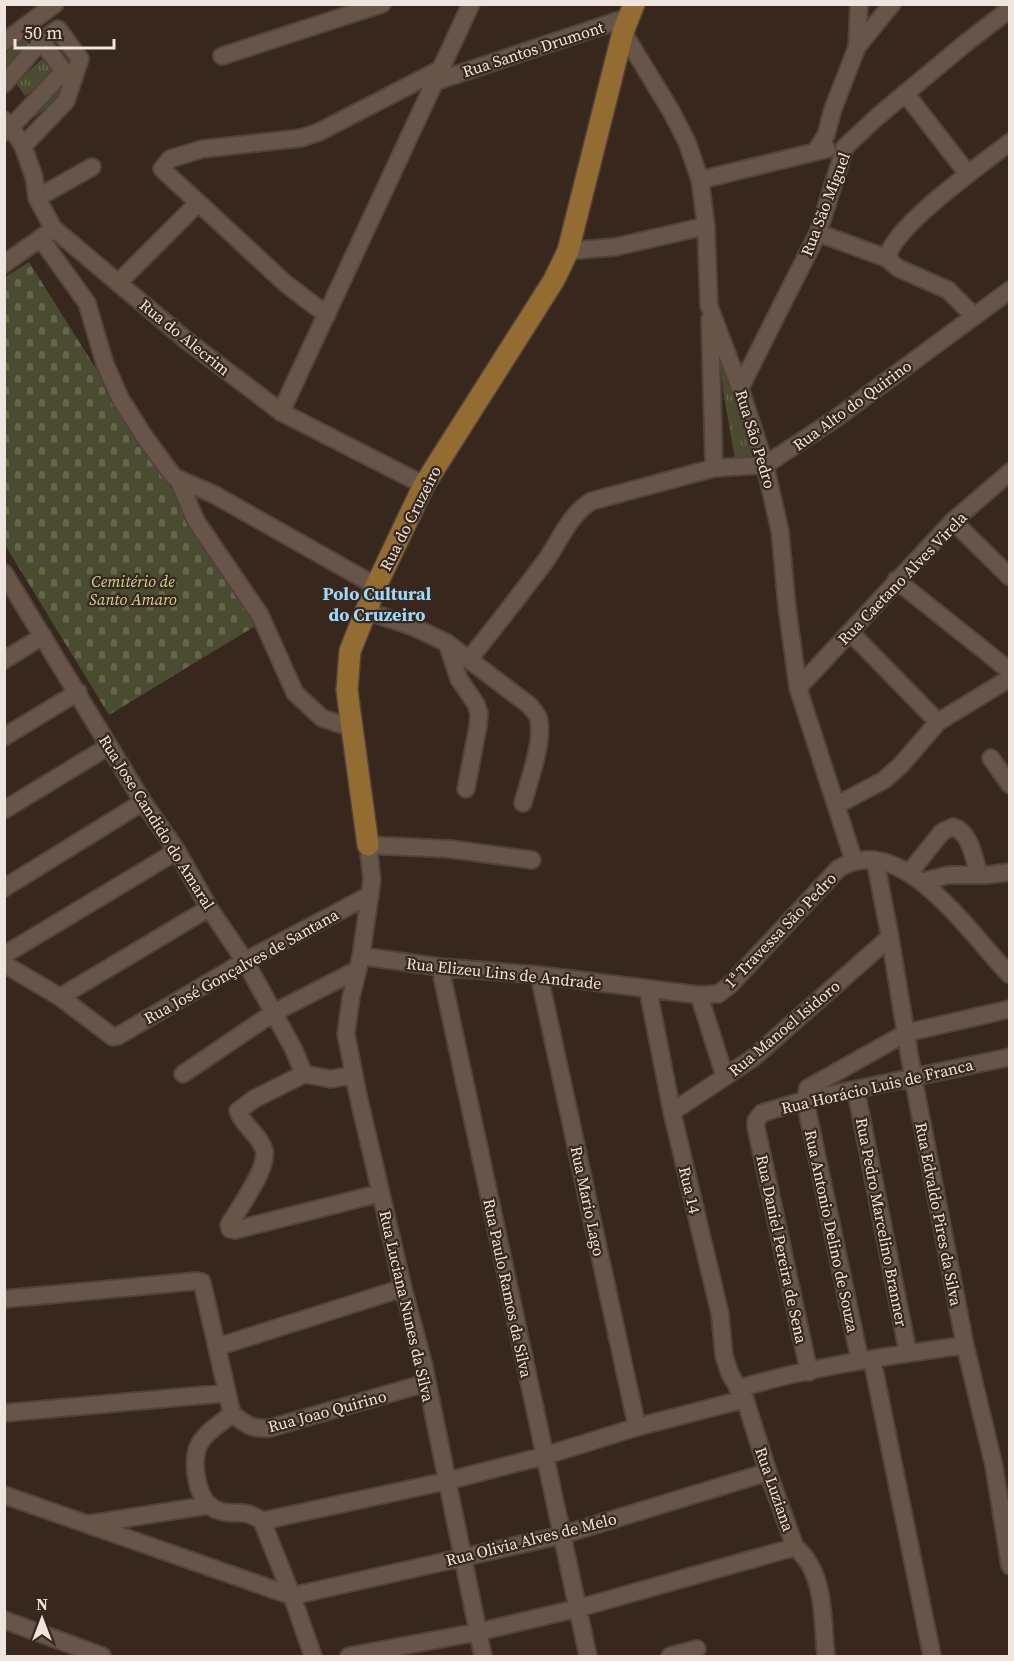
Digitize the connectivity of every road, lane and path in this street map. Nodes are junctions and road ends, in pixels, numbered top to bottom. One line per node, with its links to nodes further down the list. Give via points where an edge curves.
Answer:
1 (55, 4): 9 (street)
2 (382, 4): 11 (street)
3 (471, 4): 12 (street)
4 (859, 4): 10 (street)
5 (892, 4): 10 (street)
6 (1010, 9): 14 (street, Rua São Miguel)
7 (629, 18): 12 (street, Rua Santos Drumont); 22 (street, Rua São Pedro, via 687,142); 28 (main road, Rua do Cruzeiro)
8 (41, 41): 13 (street); 15 (street, via 64,71); 17 (street, via 58,29 80,59 66,101)
9 (4, 42)
10 (857, 47): 19 (street, via 826,135)
11 (222, 56)
12 (440, 74): 24 (street, Rua Santos Drumont, via 301,138 202,149 170,159 162,169); 34 (street)
13 (4, 84)
14 (905, 93): 18 (street, Rua São Miguel); 21 (street)
15 (6, 126): 17 (street, Rua do Alecrim)
16 (1010, 142): 21 (street)
17 (23, 146): 23 (street, Rua do Alecrim)
18 (845, 147): 19 (street); 26 (street, Rua São Miguel)
19 (816, 151): 22 (street)
20 (92, 167): 23 (street)
21 (968, 174): 30 (street, via 901,234 890,249)
22 (700, 180): 25 (street, Rua São Pedro)
23 (37, 198): 27 (street, Rua do Alecrim)
24 (198, 202): 31 (street); 34 (street, via 286,284)
25 (706, 226): 28 (street, via 615,247); 33 (street, Rua São Pedro)
26 (818, 233): 30 (street); 36 (street, Rua São Miguel)
27 (47, 234): 29 (street); 31 (street, Rua do Alecrim); 41 (street, via 87,303 105,364 120,398)
28 (568, 251): 42 (main road, Rua do Cruzeiro, via 554,280)
29 (6, 259)
30 (889, 259): 35 (street, via 898,268 948,290)
31 (118, 283): 37 (street, Rua do Alecrim)
32 (1010, 290): 35 (street, Rua Alto do Quirino)
33 (709, 306): 36 (street, Rua São Pedro); 39 (street)
34 (327, 315): 37 (street)
35 (974, 316): 38 (street, Rua Alto do Quirino, via 835,419)
36 (740, 388): 38 (street, Rua São Pedro)
37 (281, 412): 42 (street, Rua do Alecrim)
38 (765, 465): 39 (street, Rua Alto do Quirino); 56 (street, Rua São Pedro, via 780,531)
39 (714, 468): 52 (street, Rua Alto do Quirino, via 585,505)
40 (1010, 472): 43 (street, Rua Caetano Alves Virela)
41 (178, 479): 47 (street, via 215,495); 59 (street, via 196,521 260,615 295,693 322,718)
42 (424, 485): 47 (main road, Rua do Cruzeiro)
43 (952, 522): 44 (street); 46 (street, Rua Caetano Alves Virela)
44 (1008, 573)
45 (6, 578): 50 (street, Rua Jose Candido do Amaral)
46 (896, 580): 49 (street, Rua Caetano Alves Virela); 54 (street)
47 (376, 586): 48 (main road, Rua do Cruzeiro)
48 (366, 610): 51 (street); 59 (main road, Rua do Cruzeiro, via 348,667)
49 (850, 632): 56 (street, Rua Caetano Alves Virela); 58 (street)
50 (43, 636): 53 (street); 57 (street, Rua Jose Candido do Amaral)
51 (447, 643): 52 (street); 64 (street, via 459,679 479,712)
52 (470, 658): 66 (street, via 529,705 539,719 538,745)
53 (4, 660)
54 (1010, 671)
55 (1010, 678): 58 (street)
56 (798, 688): 67 (street, Rua São Pedro)
57 (78, 692): 60 (street); 61 (street, Rua Jose Candido do Amaral)
58 (938, 722): 67 (street, via 884,780)
59 (352, 728): 69 (main road, Rua do Cruzeiro)
60 (4, 737)
61 (109, 746): 65 (street, Rua Jose Candido do Amaral); 68 (street)
62 (991, 758): 63 (street)
63 (1010, 785)
64 (466, 789)
65 (143, 802): 70 (street, Rua Jose Candido do Amaral); 77 (street)
66 (523, 803)
67 (837, 805): 73 (street, Rua São Pedro)
68 (4, 810)
69 (368, 845): 71 (street, via 450,849); 78 (street, Rua do Cruzeiro)
70 (177, 851): 79 (street, Rua Jose Candido do Amaral); 81 (street)
71 (532, 860)
72 (875, 860): 73 (street, 1ª Travessa São Pedro); 76 (street); 80 (street, Rua Edvaldo Pires da Silva)
73 (854, 861): 89 (street, 1ª Travessa São Pedro, via 829,878 730,986 718,994)
74 (1010, 872): 75 (street)
75 (978, 875): 76 (street); 76 (street, via 966,837 957,828 947,828)
76 (915, 877): 86 (street)
77 (4, 888)
78 (370, 895): 82 (street, Rua José Gonçalves de Santana); 83 (street, Rua do Cruzeiro)
79 (209, 908): 82 (street, Rua Jose Candido do Amaral); 90 (street)
80 (890, 937): 93 (street, Rua Edvaldo Pires da Silva); 98 (street, Rua Manoel Isidoro, via 753,1058)
81 (4, 955)
82 (245, 961): 90 (street, Rua José Gonçalves de Santana, via 113,1037); 92 (street, Rua Jose Candido do Amaral)
83 (359, 963): 85 (street, Rua Elizeu Lins de Andrade); 92 (street); 97 (street, Rua Luciana Nunes da Silva, via 346,1034)
84 (4, 964): 90 (street)
85 (440, 968): 87 (street, Rua Elizeu Lins de Andrade); 118 (street, Rua Paulo Ramos da Silva)
86 (1008, 970)
87 (539, 975): 88 (street, Rua Elizeu Lins de Andrade); 117 (street, Rua Mario Lago)
88 (648, 990): 89 (street, 1ª Travessa São Pedro); 102 (street, Rua 14)
89 (699, 995): 98 (street)
90 (60, 997)
91 (1010, 1009): 93 (street)
92 (273, 1013): 95 (street); 96 (street, Rua Jose Candido do Amaral)
93 (906, 1033): 99 (street, Rua Edvaldo Pires da Silva); 101 (street, via 809,1086)
94 (1010, 1057): 99 (street, Rua Horácio Luis de Franca)
95 (183, 1074)
96 (304, 1074): 97 (street, via 331,1079); 104 (street, via 238,1111 264,1150 264,1161 230,1229)
97 (354, 1075): 104 (street, Rua Luciana Nunes da Silva)
98 (725, 1077): 102 (street, Rua Manoel Isidoro)
99 (912, 1077): 100 (street, Rua Horácio Luis de Franca); 107 (street, Rua Edvaldo Pires da Silva)
100 (856, 1090): 101 (street, Rua Horácio Luis de Franca); 109 (street, Rua Pedro Marcelino Branner)
101 (805, 1100): 103 (street, Rua Horácio Luis de Franca, via 762,1113); 110 (street, Rua Antonio Delino de Souza)
102 (672, 1113): 114 (street, Rua 14, via 720,1314 724,1356)
103 (756, 1127): 111 (street, Rua Daniel Pereira de Sena)
104 (381, 1193): 105 (street, Rua Luciana Nunes da Silva)
105 (403, 1288): 108 (street); 112 (street, Rua Luciana Nunes da Silva)
106 (4, 1299): 108 (street, via 200,1281)
107 (965, 1345): 109 (street); 128 (street, Rua Edvaldo Pires da Silva, via 994,1466)
108 (217, 1347): 113 (street)
109 (908, 1353): 110 (street)
110 (866, 1360): 111 (street); 141 (street, Rua Antonio Delino de Souza)
111 (809, 1372): 114 (street)
112 (426, 1383): 116 (street, Rua Joao Quirino, via 270,1428 250,1427); 120 (street, Rua Luciana Nunes da Silva)
113 (227, 1393): 115 (street); 116 (street)
114 (741, 1394): 117 (street); 119 (street, Rua Luziana)
115 (4, 1413)
116 (232, 1414): 122 (street, via 198,1447 197,1483 201,1496)
117 (637, 1427): 118 (street)
118 (544, 1456): 120 (street); 125 (street, Rua Paulo Ramos da Silva)
119 (768, 1472): 125 (street, Rua Olivia Alves de Melo); 126 (street, Rua Luziana)
120 (447, 1481): 123 (street); 127 (street, Rua Luciana Nunes da Silva)
121 (4, 1495): 124 (street)
122 (210, 1505): 123 (street, via 217,1510 251,1514); 124 (street)
123 (262, 1521): 129 (street)
124 (87, 1524): 129 (street)
125 (562, 1534): 127 (street, Rua Olivia Alves de Melo); 130 (street, Rua Paulo Ramos da Silva)
126 (795, 1547): 130 (street); 140 (street, Rua Luziana, via 805,1555 814,1572)
127 (463, 1558): 129 (street, Rua Olivia Alves de Melo); 132 (street, Rua Luciana Nunes da Silva)
128 (1010, 1566)
129 (292, 1596): 135 (street)
130 (579, 1608): 132 (street); 138 (street, Rua Paulo Ramos da Silva)
131 (4, 1620): 134 (street)
132 (478, 1632): 136 (street); 137 (street, Rua Luciana Nunes da Silva)
133 (698, 1649): 139 (street)
134 (102, 1656)
135 (313, 1656)
136 (349, 1656)
137 (483, 1656)
138 (588, 1656)
139 (670, 1656)
140 (826, 1656)
141 (932, 1656)

